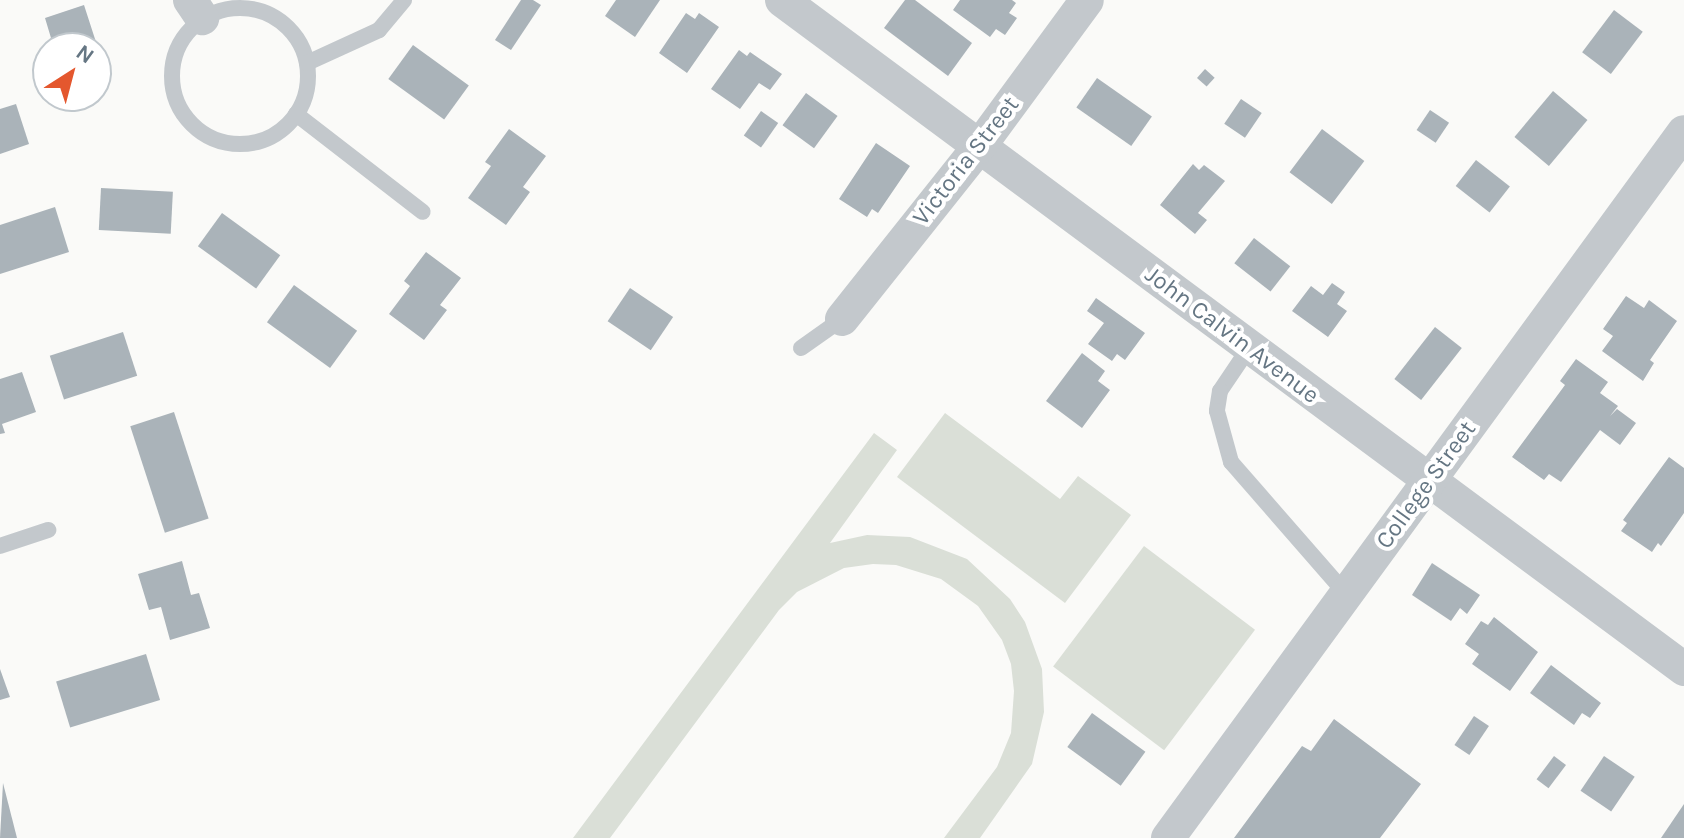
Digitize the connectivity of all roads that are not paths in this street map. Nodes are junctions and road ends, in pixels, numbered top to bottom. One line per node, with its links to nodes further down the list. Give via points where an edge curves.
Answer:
1 (404, 0): 5 (lane, via 379,30)
2 (782, 0): 8 (street, John Calvin Avenue)
3 (1087, 0): 8 (street, Victoria Street)
4 (196, 9): 5 (lane, via 266,13 299,42); 6 (lane, via 171,73 184,115 218,140 240,144 281,130)
5 (307, 63): 6 (lane, via 308,81)
6 (296, 114): 9 (lane)
7 (1684, 132): 13 (street, College Street)
8 (979, 147): 10 (street, Victoria Street); 12 (street, John Calvin Avenue)
9 (423, 212)
10 (842, 319): 11 (lane)
11 (801, 348)
12 (1249, 348): 13 (street, John Calvin Avenue); 16 (lane, via 1220,391 1217,411 1231,462)
13 (1428, 481): 16 (street, College Street); 17 (street, John Calvin Avenue)
14 (48, 530): 15 (lane)
15 (0, 546)
16 (1346, 594): 18 (street, College Street)
17 (1684, 669)
18 (1168, 838)

